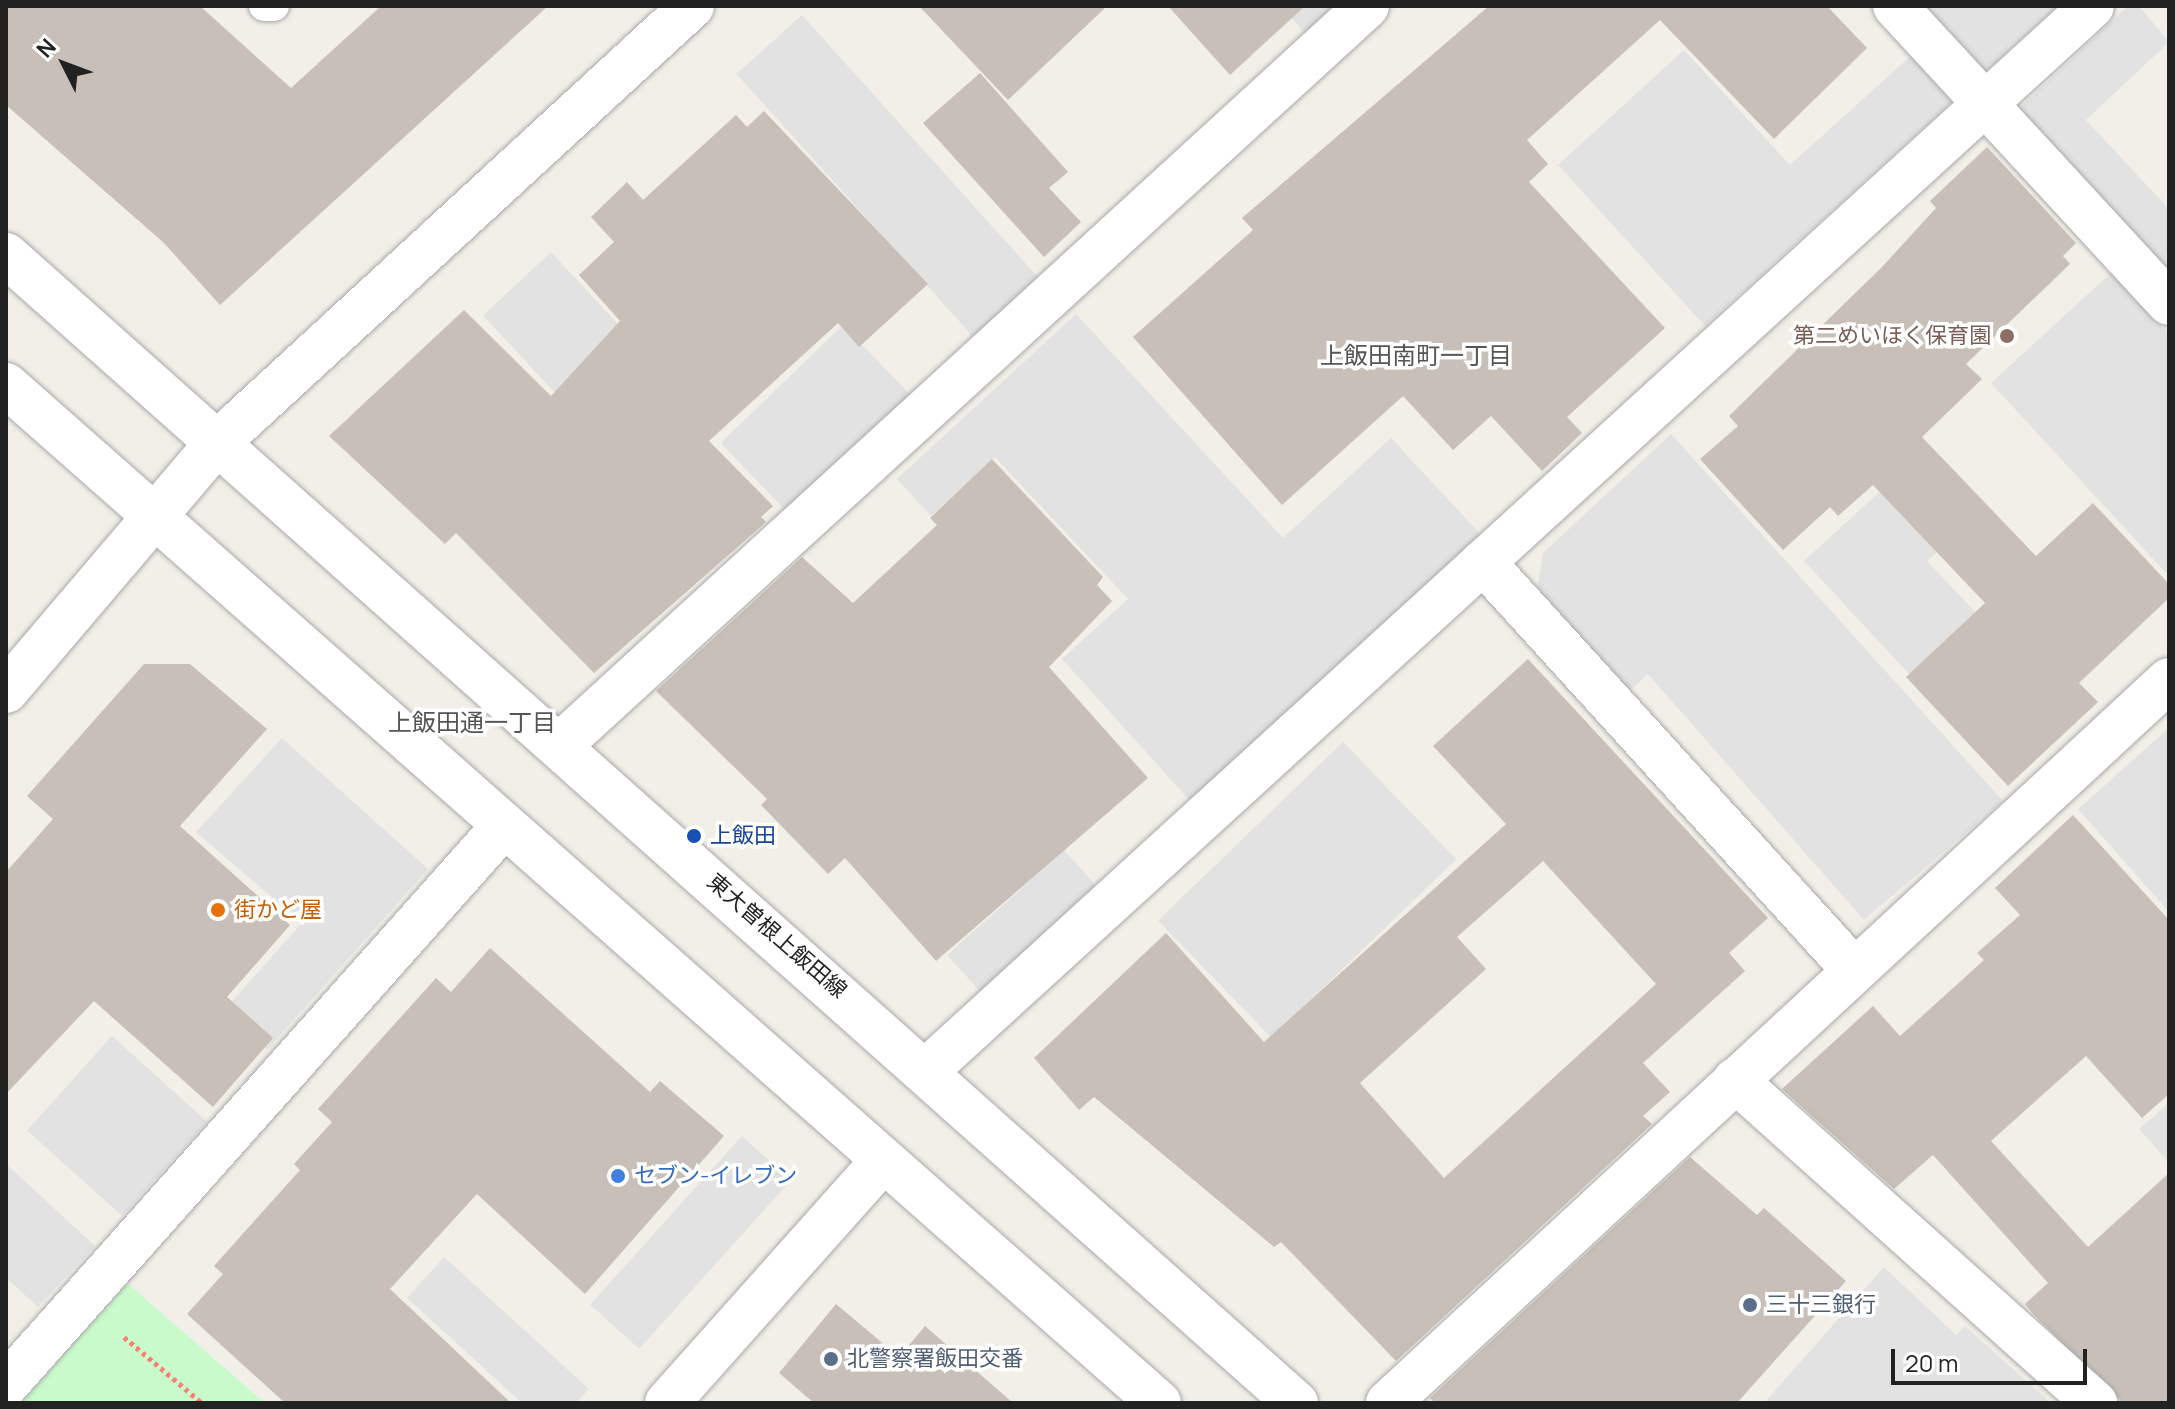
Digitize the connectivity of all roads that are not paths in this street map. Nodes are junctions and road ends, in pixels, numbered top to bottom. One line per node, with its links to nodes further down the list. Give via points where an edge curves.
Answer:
1 (264, 6): 2 (lane)
2 (274, 6)
3 (692, 6): 11 (street)
4 (1367, 6): 16 (street)
5 (1895, 6): 7 (street)
6 (2092, 6): 7 (street)
7 (1985, 105): 9 (street); 13 (street)
8 (6, 255): 11 (street, 東大曽根上飯田線)
9 (2169, 303)
10 (6, 385): 12 (street)
11 (216, 444): 12 (street); 16 (street, 東大曽根上飯田線)
12 (155, 520): 15 (street); 17 (street)
13 (1483, 562): 18 (street); 19 (street)
14 (2169, 680): 18 (street)
15 (6, 691)
16 (560, 745): 19 (street, 東大曽根上飯田線)
17 (502, 828): 21 (street); 22 (street)
18 (1854, 970): 20 (street)
19 (928, 1069): 25 (street, 東大曽根上飯田線)
20 (1735, 1080): 26 (street); 27 (street)
21 (882, 1162): 23 (street); 24 (street)
22 (6, 1385)
23 (667, 1403)
24 (1159, 1403)
25 (1296, 1403)
26 (1388, 1403)
27 (2095, 1403)

